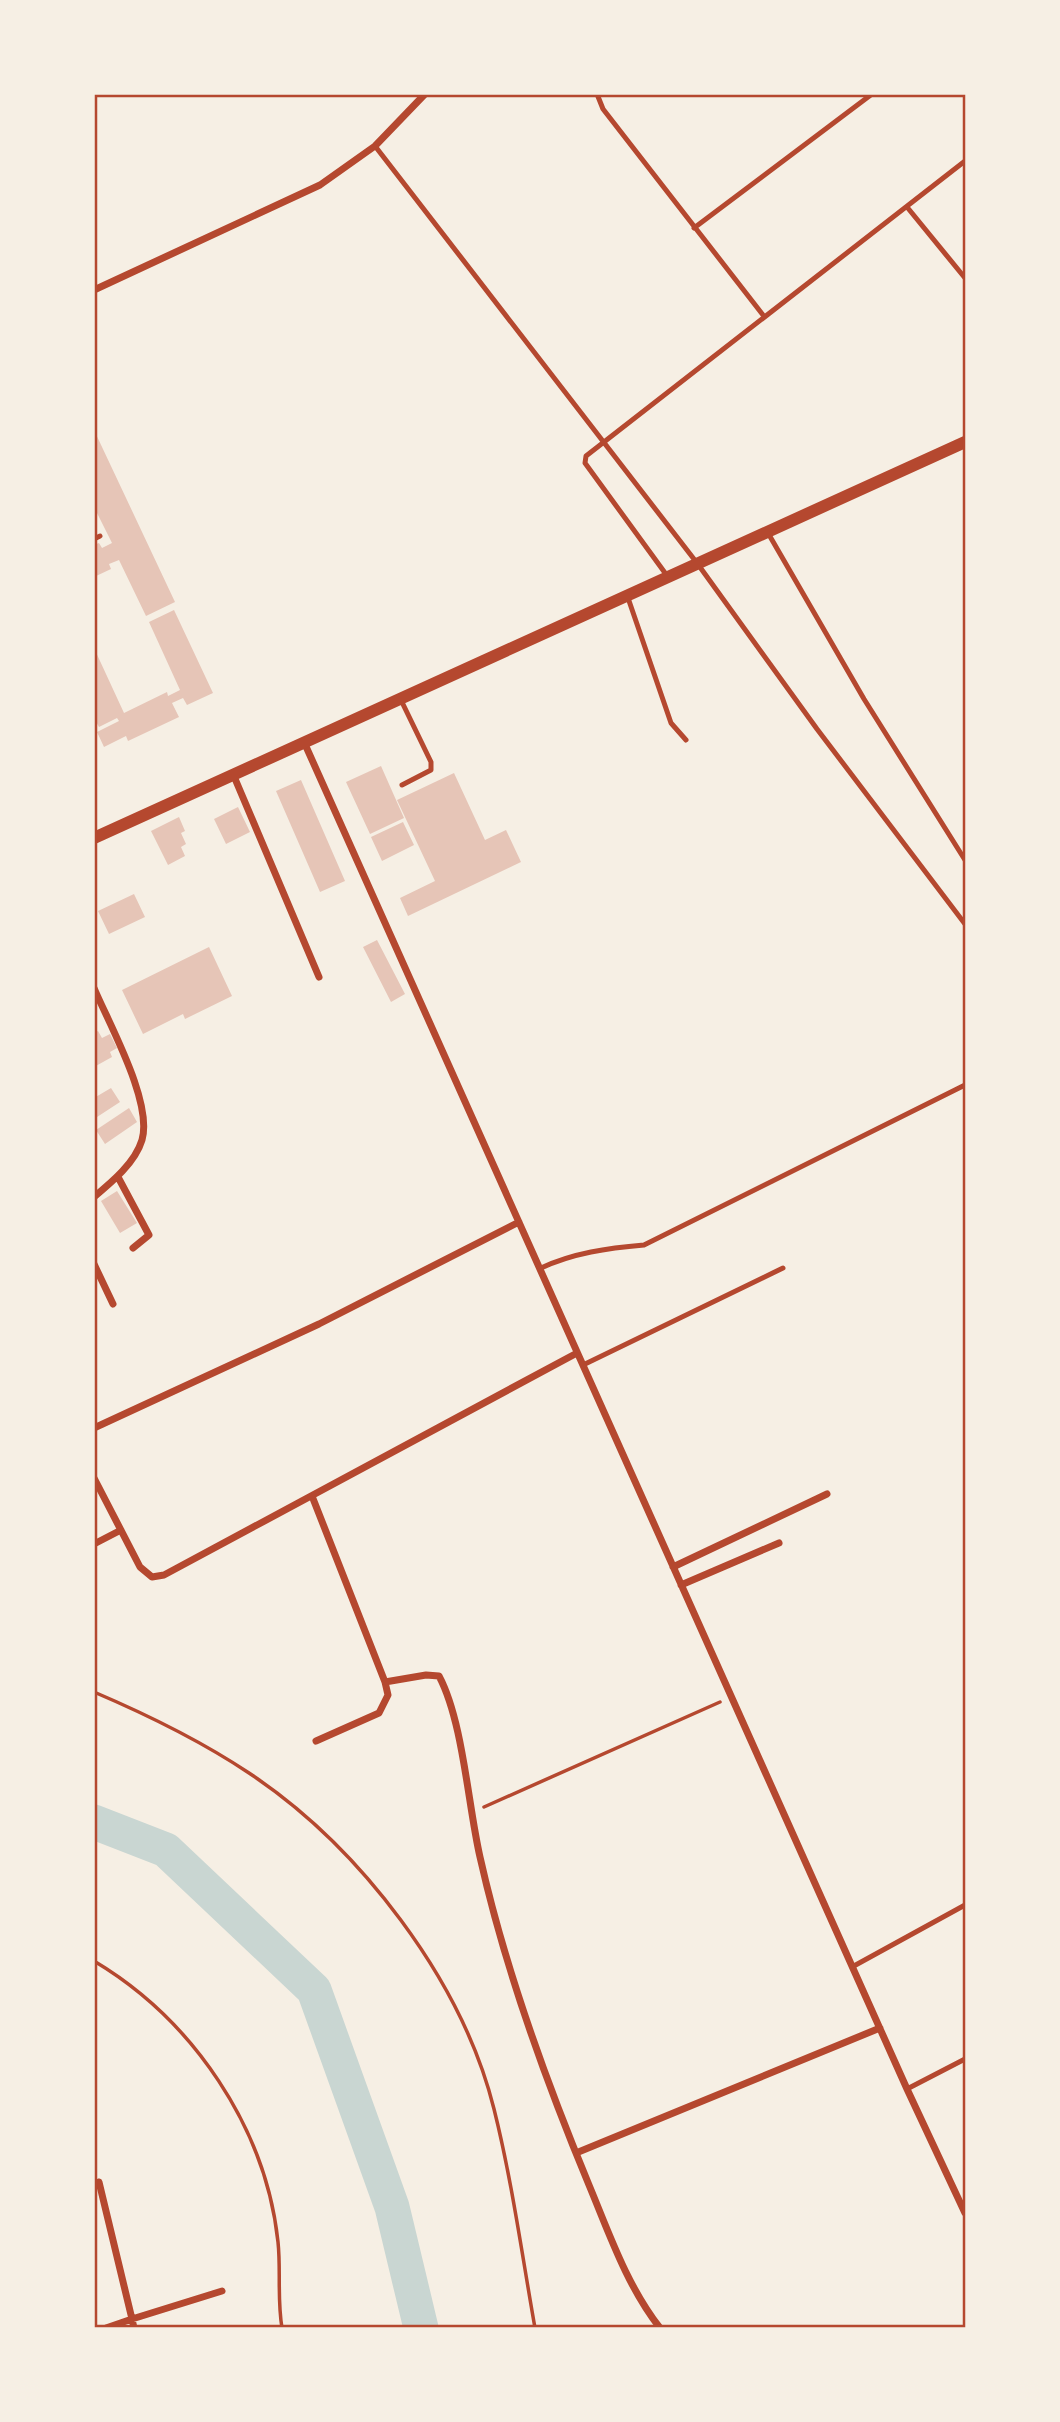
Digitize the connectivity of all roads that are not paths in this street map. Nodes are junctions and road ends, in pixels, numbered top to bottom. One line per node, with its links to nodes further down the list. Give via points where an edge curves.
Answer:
1 (425, 94): 4 (street)
2 (597, 94): 7 (lane, via 603,109)
3 (872, 94): 7 (lane)
4 (375, 146): 9 (street, via 320,185); 11 (lane)
5 (965, 161): 6 (lane)
6 (907, 207): 8 (lane); 10 (lane)
7 (694, 228): 10 (lane)
8 (965, 278)
9 (94, 290)
10 (763, 315): 11 (lane)
11 (604, 441): 14 (lane); 15 (lane, via 586,456 585,463)
12 (965, 442): 13 (street)
13 (766, 532): 14 (street); 23 (lane)
14 (697, 563): 15 (street); 24 (lane)
15 (668, 577): 16 (street)
16 (627, 595): 17 (street); 18 (lane, via 671,723)
17 (400, 698): 19 (street); 21 (lane, via 432,770)
18 (686, 740)
19 (304, 741): 20 (street); 30 (street)
20 (233, 774): 22 (street); 25 (street)
21 (402, 785)
22 (94, 838)
23 (965, 860)
24 (965, 924)
25 (319, 977)
26 (94, 988): 28 (street, via 144,1120 142,1140)
27 (965, 1085): 33 (lane, via 644,1245 608,1248)
28 (118, 1177): 29 (street); 31 (street, via 149,1235)
29 (94, 1197)
30 (519, 1222): 33 (street); 38 (street, via 311,1328)
31 (133, 1248)
32 (94, 1264): 35 (street)
33 (541, 1268): 36 (street)
34 (783, 1268): 37 (lane)
35 (113, 1304)
36 (577, 1353): 37 (street); 41 (street)
37 (583, 1365): 45 (street)
38 (94, 1429)
39 (94, 1478): 42 (street)
40 (827, 1494): 45 (street)
41 (312, 1496): 42 (street, via 164,1576 152,1577 140,1567); 47 (street)
42 (121, 1530): 44 (street)
43 (779, 1543): 46 (street)
44 (94, 1544)
45 (673, 1567): 46 (street)
46 (681, 1585): 50 (street)
47 (385, 1682): 48 (street, via 388,1695 379,1713); 54 (street, via 439,1676 451,1702 481,1861 529,2028)
48 (316, 1741)
49 (965, 1905): 50 (lane)
50 (852, 1967): 51 (street)
51 (880, 2028): 53 (street); 54 (street)
52 (965, 2059): 53 (lane)
53 (907, 2089): 56 (street)
54 (576, 2153): 60 (street, via 625,2271)
55 (99, 2182): 58 (street)
56 (965, 2213)
57 (222, 2291): 58 (street)
58 (133, 2323): 59 (street)
59 (106, 2328)
60 (660, 2328)

